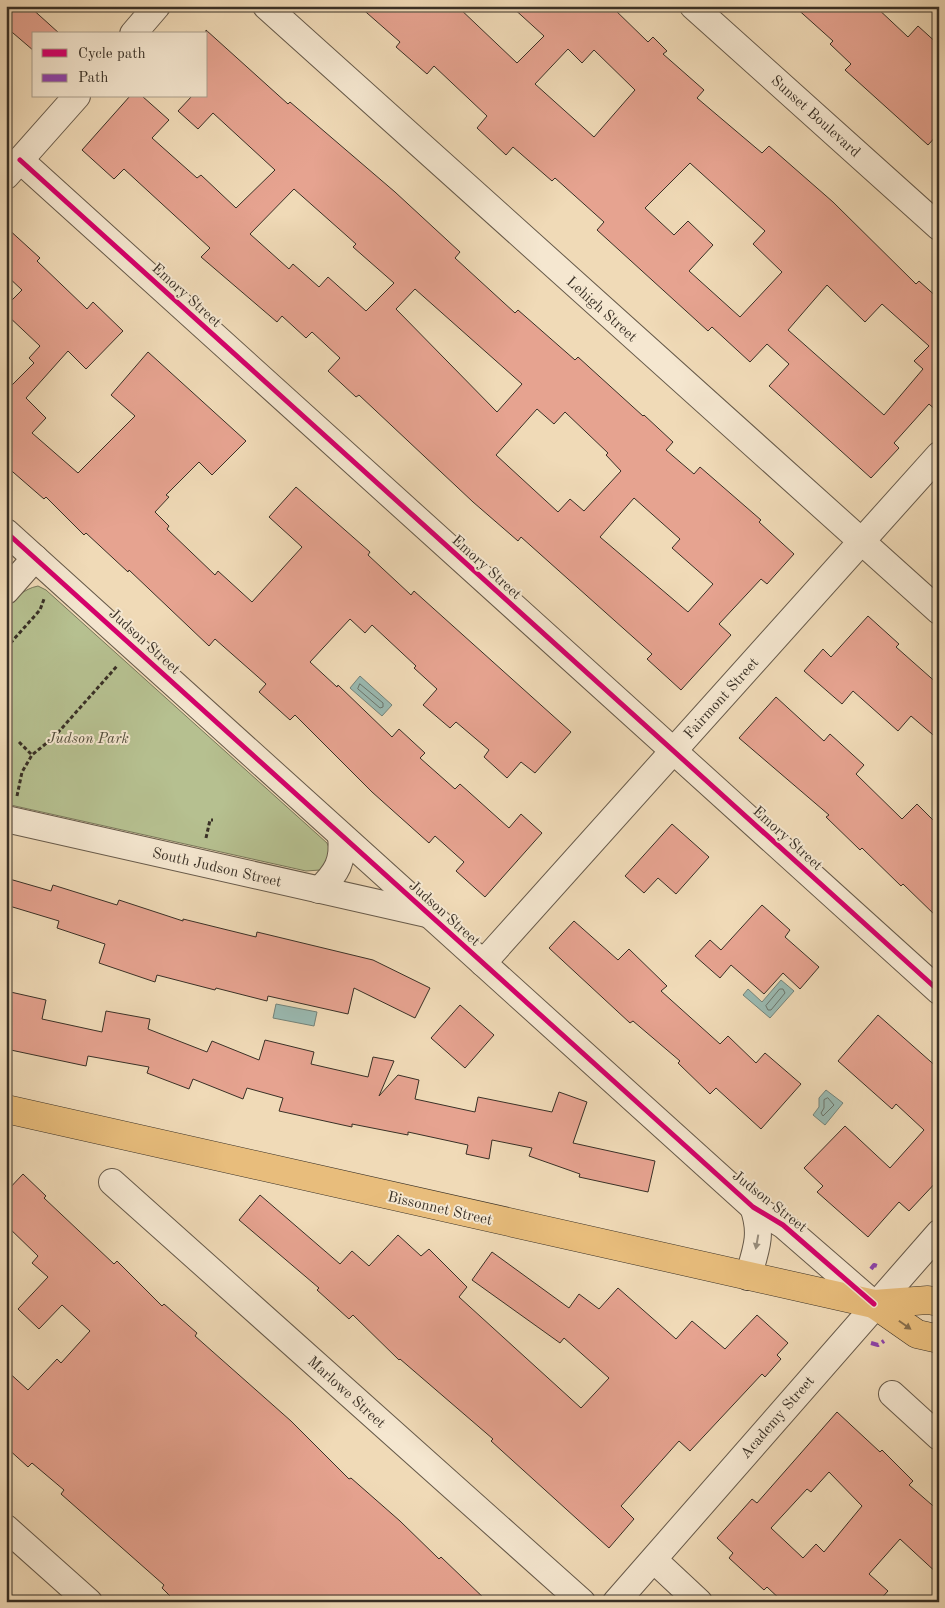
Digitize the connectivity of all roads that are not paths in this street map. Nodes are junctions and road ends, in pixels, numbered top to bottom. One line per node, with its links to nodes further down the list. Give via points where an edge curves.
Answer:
1 (157, 6): 4 (street)
2 (266, 6): 10 (street, Lehigh Street)
3 (693, 6): 7 (street, Sunset Boulevard)
4 (135, 32)
5 (75, 98): 6 (street)
6 (13, 168): 14 (street, Emory Street)
7 (939, 227)
8 (939, 455): 10 (street, Fairmont Street)
9 (6, 532): 11 (street, Judson Street)
10 (861, 542): 13 (street, Lehigh Street); 14 (street, Fairmont Street)
11 (35, 558): 12 (street); 16 (street, Judson Street)
12 (6, 591)
13 (939, 611)
14 (673, 752): 19 (street, Fairmont Street); 20 (street, Emory Street)
15 (11, 808): 17 (street, South Judson Street)
16 (341, 836): 17 (street, via 343,851 339,866); 18 (street, Judson Street)
17 (319, 890): 18 (street, South Judson Street)
18 (427, 914): 19 (street, Judson Street)
19 (483, 964): 23 (street, Judson Street)
20 (939, 990)
21 (6, 1110): 25 (main road, Bissonnet Street)
22 (112, 1182): 34 (street, Marlowe Street)
23 (753, 1207): 25 (street, Judson Street, one-way to 25, via 759,1224 758,1241); 27 (street, Judson Street, via 783,1225)
24 (939, 1233): 27 (street, Academy Street)
25 (748, 1277): 27 (main road, Bissonnet Street)
26 (939, 1302): 27 (main road, Bissonnet Street)
27 (874, 1304): 28 (main road, Bissonnet Street, one-way to 28, via 917,1334); 32 (street, Academy Street)
28 (939, 1339)
29 (892, 1394): 30 (street)
30 (939, 1437)
31 (6, 1528): 33 (street)
32 (654, 1560): 35 (street, Academy Street); 36 (street)
33 (89, 1602)
34 (582, 1602)
35 (616, 1602)
36 (699, 1602)

